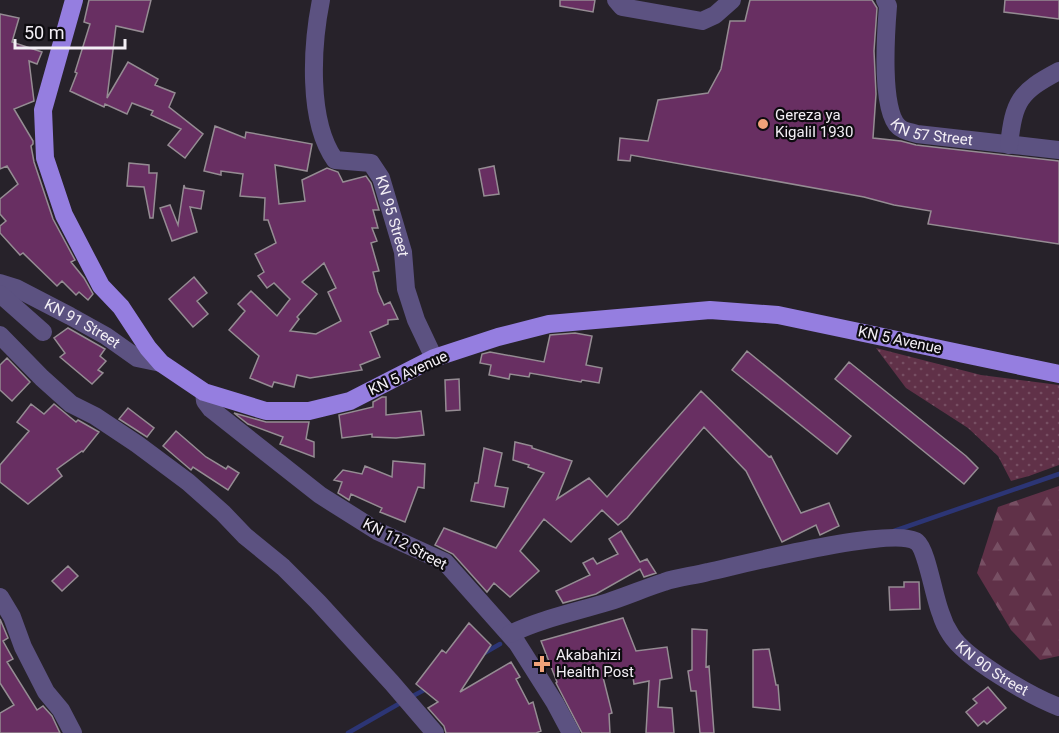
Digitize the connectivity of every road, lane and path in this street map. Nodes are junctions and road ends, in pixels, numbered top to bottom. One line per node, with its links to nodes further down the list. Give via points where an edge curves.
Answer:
1 (74, 0): 14 (main road, KN 5 Avenue, via 43,110 45,158 64,214 101,286)
2 (321, 0): 13 (street, KN 95 Street, via 314,66 320,128 326,148 335,160 371,164 381,178 403,252 406,289)
3 (616, 0): 4 (street, via 622,7 702,21)
4 (732, 0)
5 (885, 0): 7 (street, KN 57 Street, via 886,91 891,116 899,128 917,134)
6 (1059, 71): 7 (street, via 1017,103)
7 (1010, 145): 8 (street, KN 57 Street)
8 (1059, 150)
9 (0, 283): 14 (street, KN 91 Street, via 70,316 137,358)
10 (0, 294): 11 (street)
11 (43, 332)
12 (0, 335): 21 (street, via 71,404 95,416 188,482 283,567)
13 (434, 358): 15 (main road, KN 5 Avenue, via 549,324 710,310 778,315); 16 (main road, KN 5 Avenue, via 350,400 309,411 266,411)
14 (161, 363): 16 (main road, KN 5 Avenue)
15 (1059, 374)
16 (204, 392): 18 (street, KN 112 Street, via 211,410 320,495 377,531 446,562)
17 (0, 597): 20 (street, via 46,692)
18 (510, 634): 19 (street, KN 90 Street, via 531,623 610,602 665,581 850,543 911,539 924,553 940,613 963,649 1027,693); 22 (street, KN 112 Street)
19 (1059, 707)
20 (73, 733)
21 (435, 733)
22 (571, 733)

